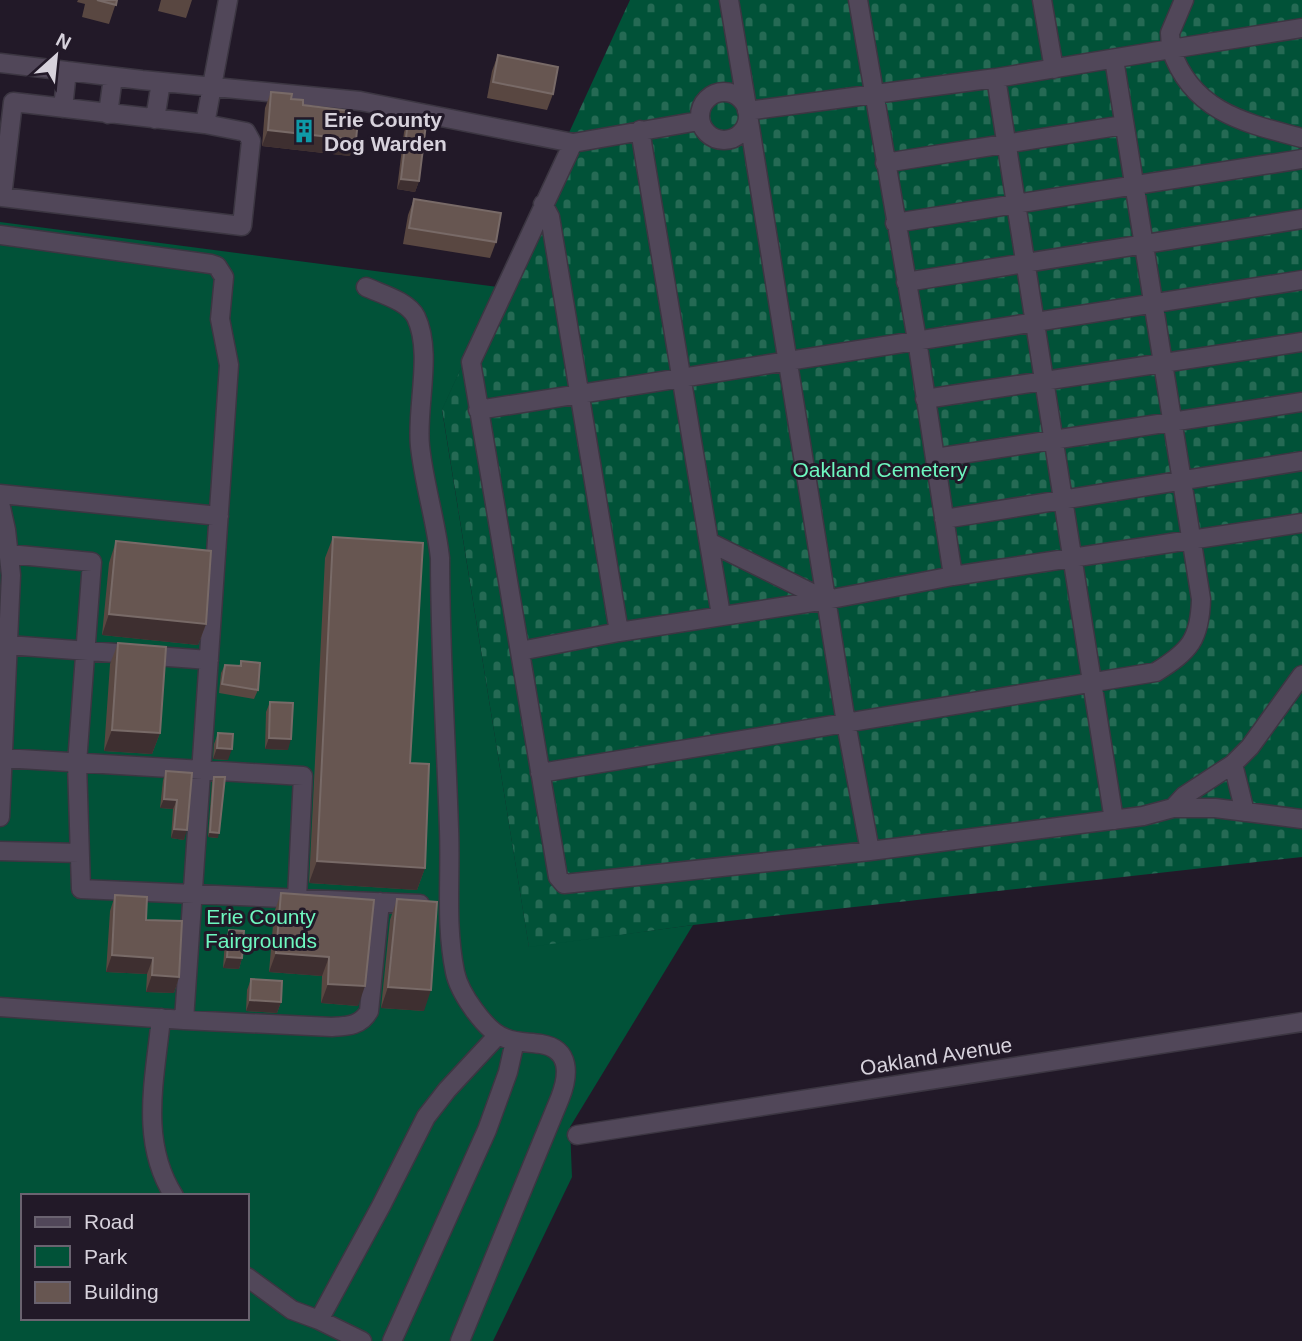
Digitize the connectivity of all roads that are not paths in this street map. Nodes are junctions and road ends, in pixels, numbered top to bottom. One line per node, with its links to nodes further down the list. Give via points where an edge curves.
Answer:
1 (228, 0): 15 (street)
2 (729, 0): 18 (street)
3 (858, 0): 16 (street)
4 (1042, 0): 10 (street)
5 (1184, 0): 7 (street, via 1170,33)
6 (1302, 28): 7 (street)
7 (1171, 50): 8 (street); 25 (street, via 1187,83 1202,100 1259,127)
8 (1114, 59): 10 (street); 23 (street)
9 (0, 63): 11 (street)
10 (1054, 69): 13 (street)
11 (66, 71): 12 (street); 17 (street)
12 (113, 77): 14 (street); 19 (street)
13 (996, 78): 16 (street); 26 (street)
14 (161, 82): 15 (street); 20 (street)
15 (211, 87): 22 (street); 27 (street, via 360,101)
16 (875, 93): 18 (street); 29 (street)
17 (63, 108): 19 (street); 31 (street, via 13,102)
18 (747, 111): 21 (street, via 743,131 729,140 707,134); 21 (street, via 736,94 719,92 705,99); 46 (street)
19 (108, 114): 20 (street)
20 (155, 119): 22 (street)
21 (699, 121): 24 (street)
22 (205, 124): 31 (street, via 246,132 251,141 242,226)
23 (1124, 125): 26 (street); 30 (street)
24 (640, 130): 27 (street); 48 (street)
25 (1302, 138)
26 (1007, 143): 29 (street); 33 (street)
27 (573, 144): 32 (street)
28 (1302, 159): 30 (street)
29 (886, 163): 35 (street)
30 (1134, 184): 33 (street); 37 (street)
31 (1, 202)
32 (543, 204): 50 (street, via 551,217); 53 (street, via 471,362)
33 (1016, 204): 35 (street); 38 (street)
34 (1302, 219): 37 (street)
35 (895, 223): 40 (street)
36 (0, 235): 62 (street, via 211,264 222,271 220,319 229,365)
37 (1144, 244): 38 (street); 42 (street)
38 (1024, 263): 40 (street); 43 (street)
39 (1302, 280): 42 (street)
40 (906, 282): 44 (street)
41 (366, 287): 96 (street, via 411,310 424,361 420,447 440,558)
42 (1153, 303): 43 (street); 47 (street)
43 (1034, 322): 44 (street); 49 (street)
44 (917, 340): 46 (street); 51 (street)
45 (1302, 342): 47 (street)
46 (788, 360): 48 (street); 70 (street)
47 (1163, 363): 49 (street); 54 (street)
48 (681, 377): 50 (street); 66 (street)
49 (1044, 382): 51 (street); 55 (street)
50 (580, 393): 53 (street); 72 (street)
51 (925, 400): 56 (street)
52 (1302, 402): 54 (street)
53 (478, 410): 75 (street)
54 (1171, 423): 55 (street); 58 (street)
55 (1053, 440): 56 (street); 60 (street)
56 (935, 458): 63 (street)
57 (1302, 461): 58 (street)
58 (1181, 480): 60 (street); 65 (street)
59 (0, 494): 62 (street)
60 (1062, 500): 63 (street); 68 (street)
61 (0, 503): 67 (street)
62 (219, 516): 76 (street)
63 (944, 519): 69 (street)
64 (1302, 523): 65 (street)
65 (1191, 538): 68 (street); 78 (street, via 1201,599 1200,622 1192,642 1176,660 1156,672)
66 (709, 542): 70 (street); 71 (street)
67 (9, 554): 73 (street); 74 (street, via 92,562)
68 (1070, 557): 69 (street); 78 (street)
69 (953, 576): 70 (street)
70 (826, 600): 71 (street); 79 (street)
71 (721, 615): 72 (street)
72 (619, 632): 75 (street)
73 (8, 645): 74 (street); 80 (street)
74 (86, 650): 76 (street); 81 (street)
75 (520, 651): 84 (street)
76 (209, 660): 83 (street)
77 (1301, 674): 82 (street)
78 (1091, 684): 79 (street); 89 (street)
79 (846, 723): 84 (street); 91 (street)
80 (3, 758): 81 (street); 87 (street)
81 (76, 763): 83 (street); 92 (street)
82 (1233, 764): 85 (street); 86 (street)
83 (201, 771): 93 (street); 94 (street, via 303,776)
84 (540, 773): 91 (street, via 558,877 564,884)
85 (1173, 808): 86 (street); 89 (street)
86 (1245, 812): 88 (street)
87 (0, 817)
88 (1302, 819)
89 (1114, 820): 91 (street)
90 (0, 851): 92 (street)
91 (870, 851)
92 (79, 853): 93 (street, via 81,889)
93 (193, 894): 94 (street); 99 (street)
94 (297, 898): 95 (street)
95 (380, 902): 96 (street); 99 (street, via 369,1011 360,1022 332,1027)
96 (447, 905): 101 (street, via 460,989 487,1025)
97 (0, 1007): 98 (street)
98 (162, 1018): 99 (street); 103 (street, via 151,1128 158,1165)
99 (184, 1020)
100 (1302, 1022): 102 (street, Oakland Avenue)
101 (507, 1038): 105 (street, via 447,1090 426,1118); 107 (street, via 508,1072); 108 (street, via 557,1050 567,1067 566,1081)
102 (577, 1135)
103 (173, 1194)
104 (248, 1278): 105 (street, via 292,1310)
105 (319, 1320): 106 (street)
106 (362, 1341)
107 (393, 1341)
108 (460, 1341)

